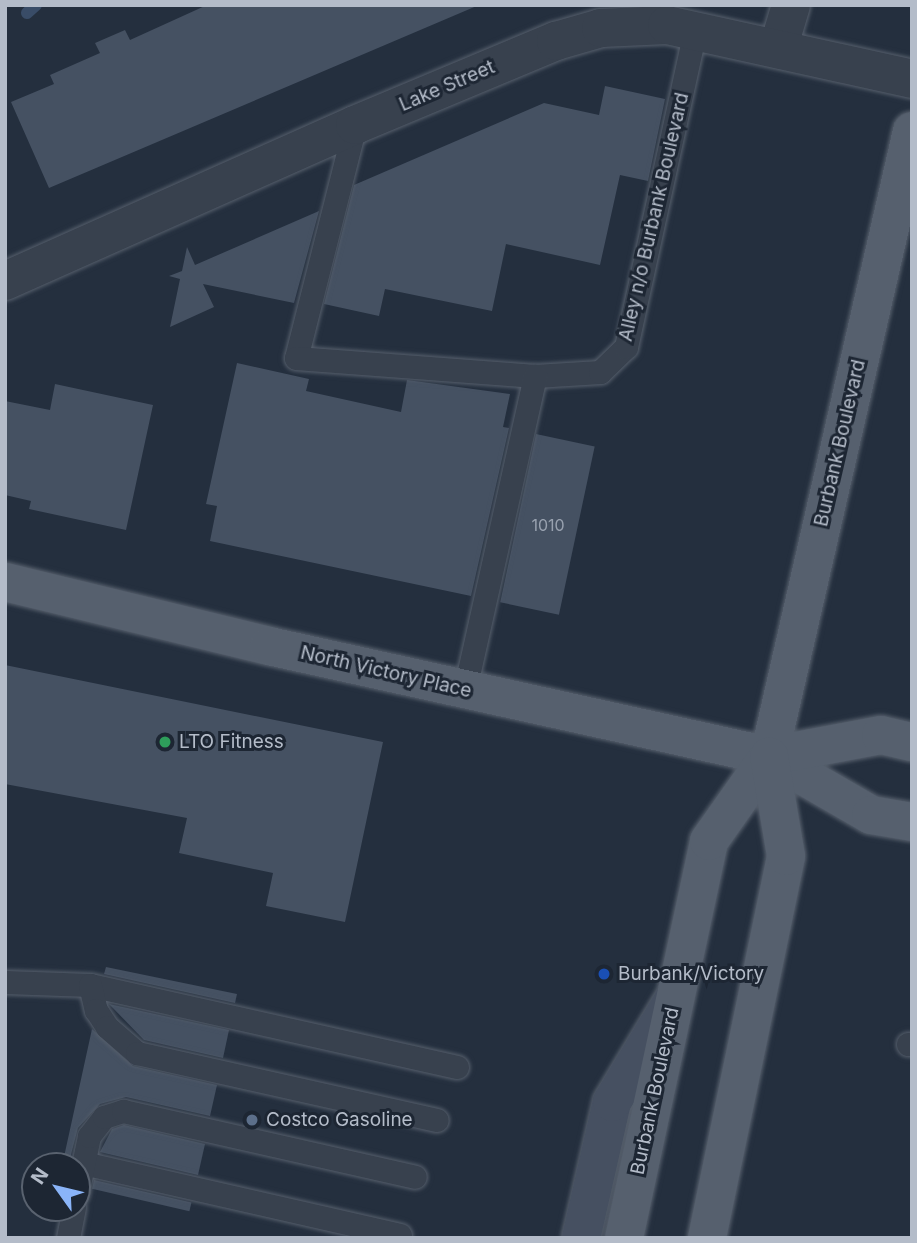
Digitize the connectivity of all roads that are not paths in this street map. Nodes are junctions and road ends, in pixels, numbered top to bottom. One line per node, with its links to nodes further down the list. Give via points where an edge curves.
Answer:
1 (791, 5): 3 (street)
2 (695, 30): 3 (street, Lake Street); 5 (street, Lake Street, via 637,23 601,28 556,41); 8 (lane, Alley n/o Burbank Boulevard, via 626,347 600,372)
3 (778, 49): 4 (street, Lake Street)
4 (912, 79)
5 (355, 125): 7 (street, Lake Street); 8 (lane, Alley n/o Burbank Boulevard, via 296,358)
6 (910, 138): 12 (main road, Burbank Boulevard)
7 (5, 282)
8 (536, 376): 10 (lane)
9 (5, 582): 10 (main road, North Victory Place)
10 (465, 690): 12 (main road, North Victory Place)
11 (912, 741): 12 (main road, via 881,735)
12 (769, 756): 13 (main road, via 871,815); 16 (main road, Burbank Boulevard, via 709,841); 25 (main road, Burbank Boulevard, via 786,856)
13 (912, 822)
14 (5, 982): 15 (lane)
15 (90, 985): 17 (lane); 18 (lane, via 107,1027 137,1053)
16 (675, 997): 23 (main road, via 611,1102); 24 (main road, Burbank Boulevard)
17 (457, 1067)
18 (437, 1120)
19 (86, 1152): 21 (lane, via 95,1125 123,1111)
20 (91, 1165): 22 (lane)
21 (415, 1177)
22 (400, 1235)
23 (581, 1238)
24 (624, 1238)
25 (707, 1238)

